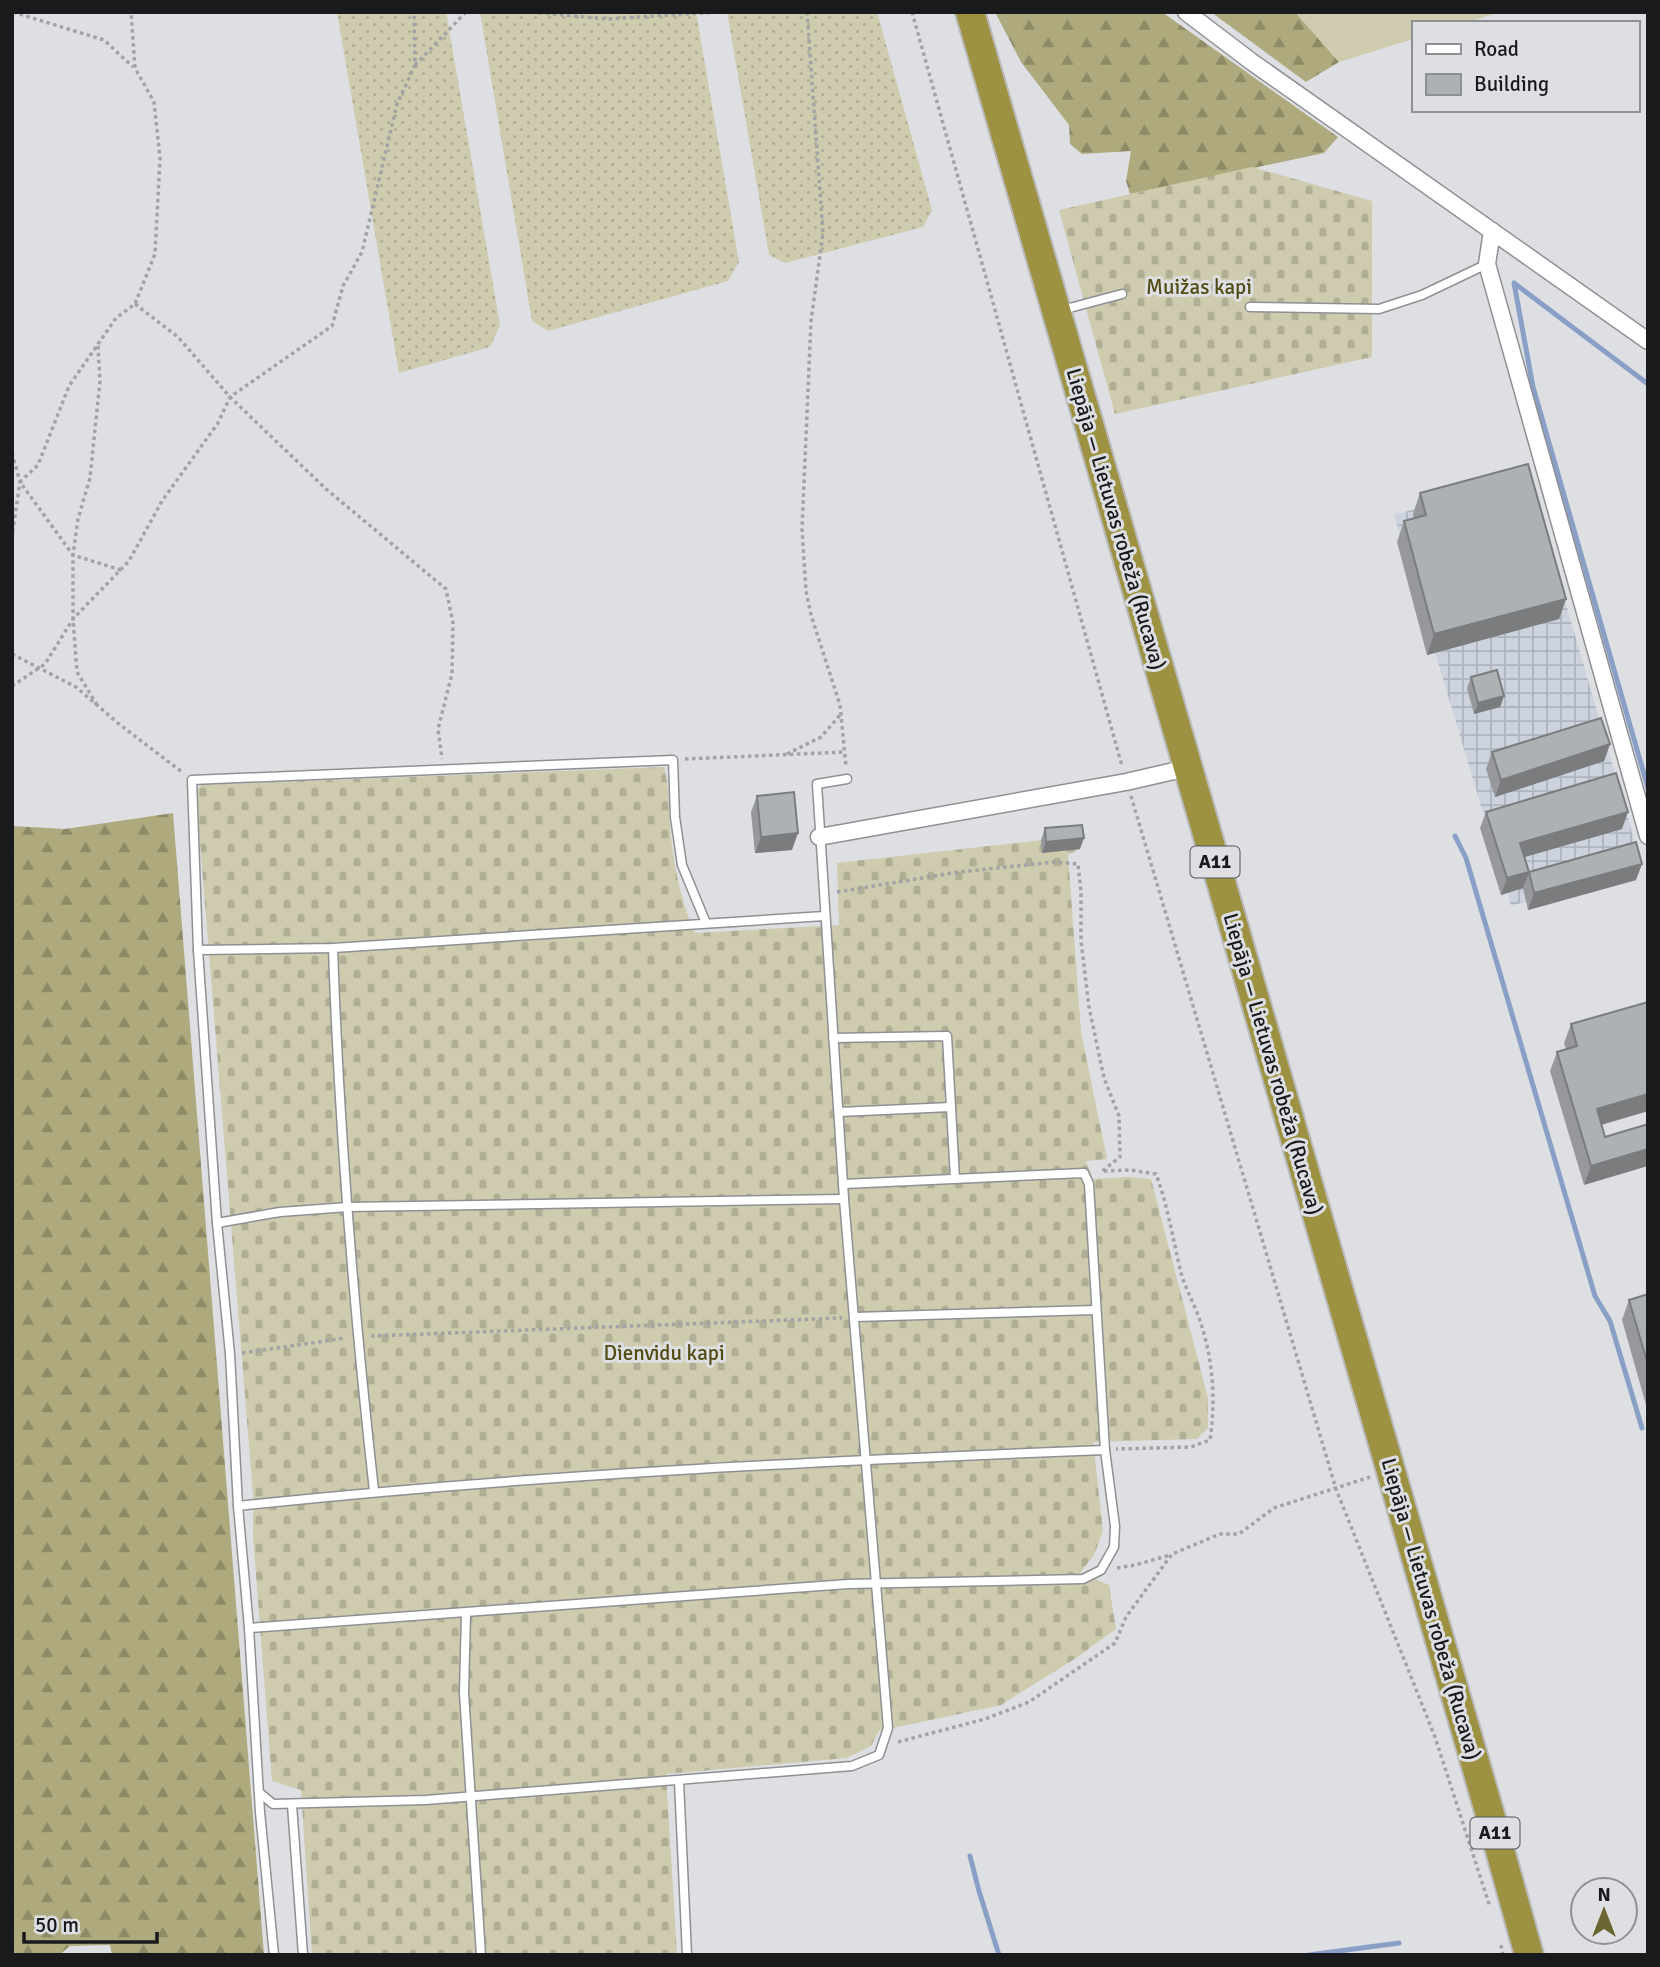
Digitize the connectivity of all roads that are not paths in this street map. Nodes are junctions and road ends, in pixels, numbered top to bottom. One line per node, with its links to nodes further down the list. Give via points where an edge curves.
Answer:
1 (970, 12): 7 (highway, Liepāja — Lietuvas robeža (Rucava) / A11)
2 (1186, 12): 3 (street)
3 (1492, 231): 4 (street); 8 (street)
4 (1487, 264): 6 (lane, via 1422,295 1379,309); 11 (street)
5 (1122, 294): 7 (lane)
6 (1250, 307)
7 (1056, 312): 9 (highway, Liepāja — Lietuvas robeža (Rucava) / A11)
8 (1648, 341)
9 (1188, 768): 12 (street); 42 (highway, Liepāja — Lietuvas robeža (Rucava) / A11)
10 (847, 779): 12 (lane, via 817,784)
11 (1648, 836)
12 (819, 838): 13 (lane)
13 (824, 916): 14 (lane); 17 (lane)
14 (706, 923): 15 (lane); 16 (lane, via 682,865 673,760 192,780)
15 (333, 948): 16 (lane); 23 (lane)
16 (198, 950): 24 (lane)
17 (833, 1038): 18 (lane, via 947,1036); 19 (lane)
18 (951, 1107): 19 (lane); 20 (lane)
19 (839, 1112): 21 (lane)
20 (955, 1179): 21 (lane); 25 (lane, via 1084,1173 1089,1184)
21 (844, 1184): 22 (lane)
22 (844, 1199): 23 (lane); 26 (lane)
23 (348, 1207): 24 (lane); 29 (lane)
24 (217, 1223): 30 (lane)
25 (1096, 1310): 26 (lane); 27 (lane)
26 (855, 1317): 28 (lane)
27 (1105, 1450): 28 (lane); 31 (lane, via 1115,1526 1114,1547 1101,1570 1083,1579)
28 (865, 1459): 29 (lane); 31 (lane)
29 (374, 1491): 30 (lane)
30 (238, 1506): 33 (lane)
31 (876, 1584): 32 (lane); 34 (lane, via 888,1728 879,1755 852,1766)
32 (466, 1613): 33 (lane); 36 (lane, via 464,1693)
33 (249, 1628): 35 (lane)
34 (679, 1781): 36 (lane); 41 (lane)
35 (261, 1794): 37 (lane, via 273,1804); 38 (lane)
36 (471, 1797): 37 (lane); 40 (lane)
37 (292, 1805): 39 (lane)
38 (274, 1955)
39 (303, 1955)
40 (481, 1955)
41 (687, 1955)
42 (1529, 1955)

